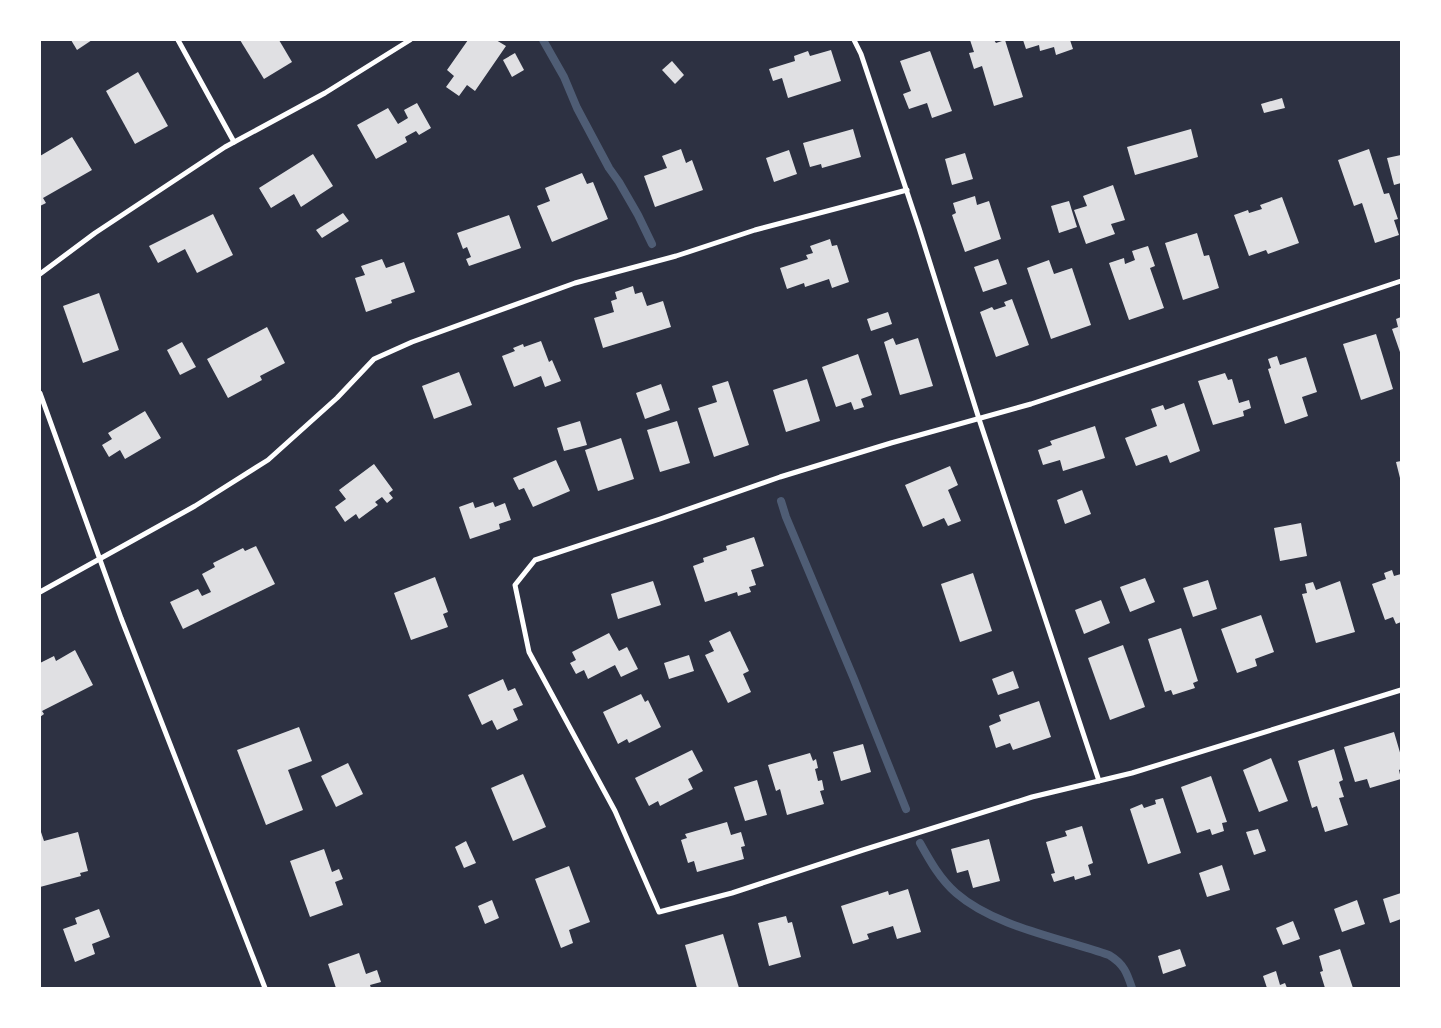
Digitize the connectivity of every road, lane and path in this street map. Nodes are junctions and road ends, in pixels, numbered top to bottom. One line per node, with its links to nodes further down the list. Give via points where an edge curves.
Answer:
1 (178, 40): 4 (street)
2 (410, 40): 4 (street, via 325,93)
3 (854, 40): 5 (street)
4 (234, 142): 6 (street, via 95,233)
5 (906, 190): 9 (street); 10 (street, via 575,283 374,359 337,398 268,460 195,506)
6 (40, 274)
7 (1401, 281): 9 (street)
8 (40, 393): 10 (street)
9 (979, 419): 13 (street); 13 (street, via 780,477 536,560 515,585 529,652 615,811 659,912 732,893 1032,797)
10 (99, 558): 11 (street); 14 (street)
11 (40, 592)
12 (1401, 690): 13 (street, via 1132,774)
13 (1099, 781)
14 (265, 988)

